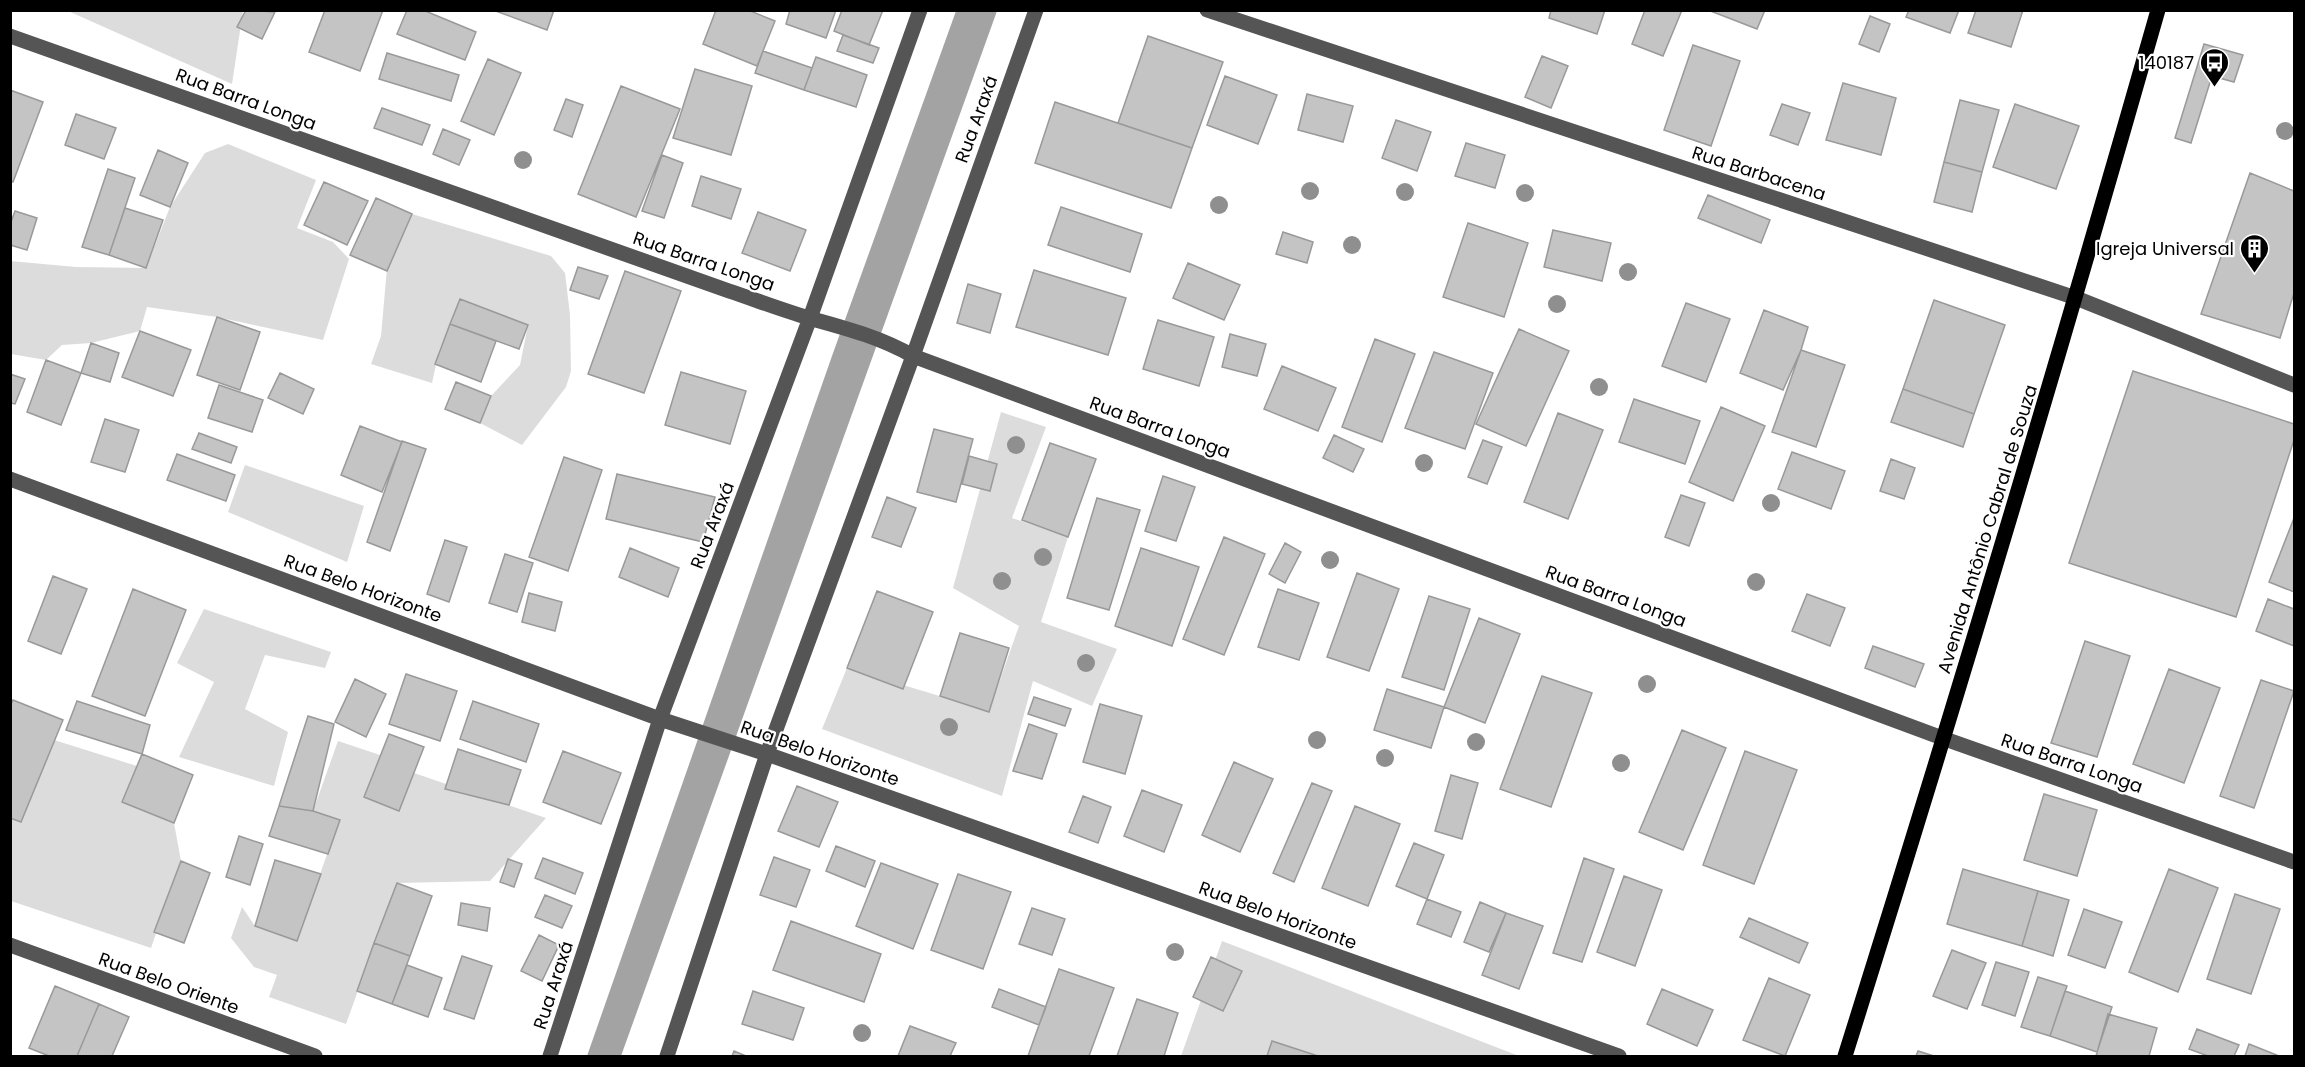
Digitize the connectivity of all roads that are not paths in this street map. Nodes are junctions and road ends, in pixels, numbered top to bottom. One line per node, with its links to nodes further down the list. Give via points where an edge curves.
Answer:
1 (920, 10): 7 (street, Rua Araxá)
2 (1036, 10): 8 (street, Rua Araxá)
3 (1207, 10): 6 (street, Rua Barbacena)
4 (2158, 10): 6 (main road, Avenida Antônio Cabral de Souza)
5 (10, 36): 7 (street, Rua Barra Longa)
6 (2076, 298): 9 (street, Rua Barbacena); 12 (main road, Avenida Antônio Cabral de Souza)
7 (810, 318): 8 (street, Rua Barra Longa, via 831,322); 11 (street, Rua Araxá)
8 (913, 356): 12 (street, Rua Barra Longa); 13 (street, Rua Araxá)
9 (2295, 385)
10 (10, 479): 11 (street, Rua Belo Horizonte)
11 (660, 719): 13 (street, Rua Belo Horizonte); 17 (street, Rua Araxá)
12 (1945, 739): 14 (street, Rua Barra Longa); 20 (main road, Avenida Antônio Cabral de Souza)
13 (767, 754): 18 (street, Rua Araxá); 19 (street, Rua Belo Horizonte)
14 (2295, 862)
15 (10, 945): 16 (street, Rua Belo Oriente)
16 (315, 1056)
17 (550, 1056)
18 (667, 1056)
19 (1619, 1056)
20 (1845, 1056)

